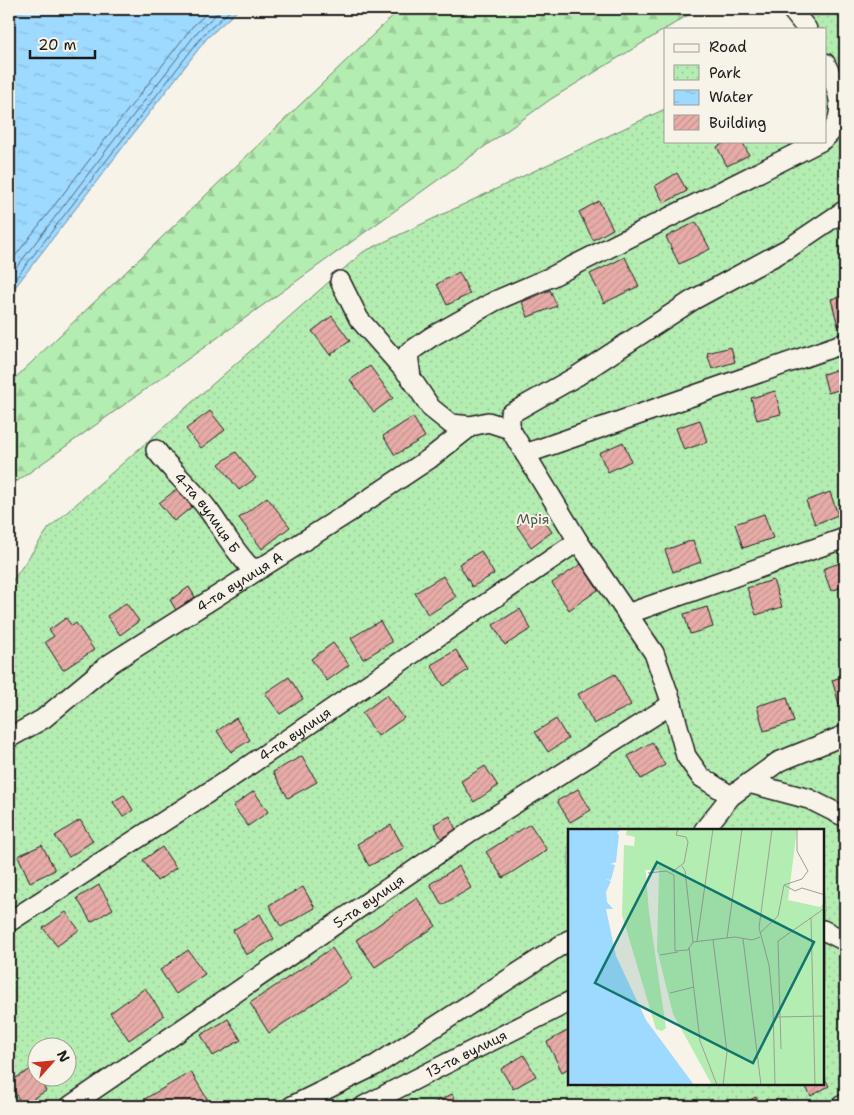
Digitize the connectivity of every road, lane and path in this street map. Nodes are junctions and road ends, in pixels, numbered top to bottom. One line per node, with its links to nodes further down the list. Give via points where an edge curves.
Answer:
1 (791, 9): 2 (street)
2 (807, 28)
3 (826, 66): 4 (street, via 840,99)
4 (843, 116): 5 (street)
5 (826, 137)
6 (819, 142): 10 (street, via 495,301 431,337 408,353)
7 (845, 210): 12 (street, via 789,248 693,300 577,376 510,414)
8 (340, 281): 10 (street, via 359,319)
9 (845, 343): 14 (street)
10 (411, 378): 11 (street, via 431,408 451,424)
11 (471, 426): 12 (street, via 488,422); 17 (street, 4-та вулиця А, via 429,459)
12 (510, 429): 14 (street)
13 (156, 450): 17 (street, 4-та вулиця Б, via 208,510 241,558 250,568)
14 (525, 454): 16 (street)
15 (845, 538): 18 (street)
16 (578, 541): 18 (street); 26 (street, 4-та вулиця, via 228,779)
17 (261, 568): 21 (street, 4-та вулиця А, via 108,665 43,720)
18 (627, 614): 19 (street, via 654,653)
19 (672, 704): 23 (street, via 686,756 702,777); 33 (street, 5-та вулиця, via 470,832)
20 (845, 735): 22 (street, via 778,762)
21 (9, 738)
22 (749, 783): 23 (street); 24 (street, via 809,799)
23 (731, 796): 25 (street)
24 (845, 817)
25 (705, 829)
26 (9, 922)
27 (824, 930): 29 (street)
28 (568, 941): 31 (street)
29 (845, 941)
30 (568, 1003): 35 (street, 13-та вулиця)
31 (320, 1100): 34 (street)
32 (845, 1104): 36 (street)
33 (70, 1106)
34 (292, 1106)
35 (364, 1106)
36 (841, 1106)

